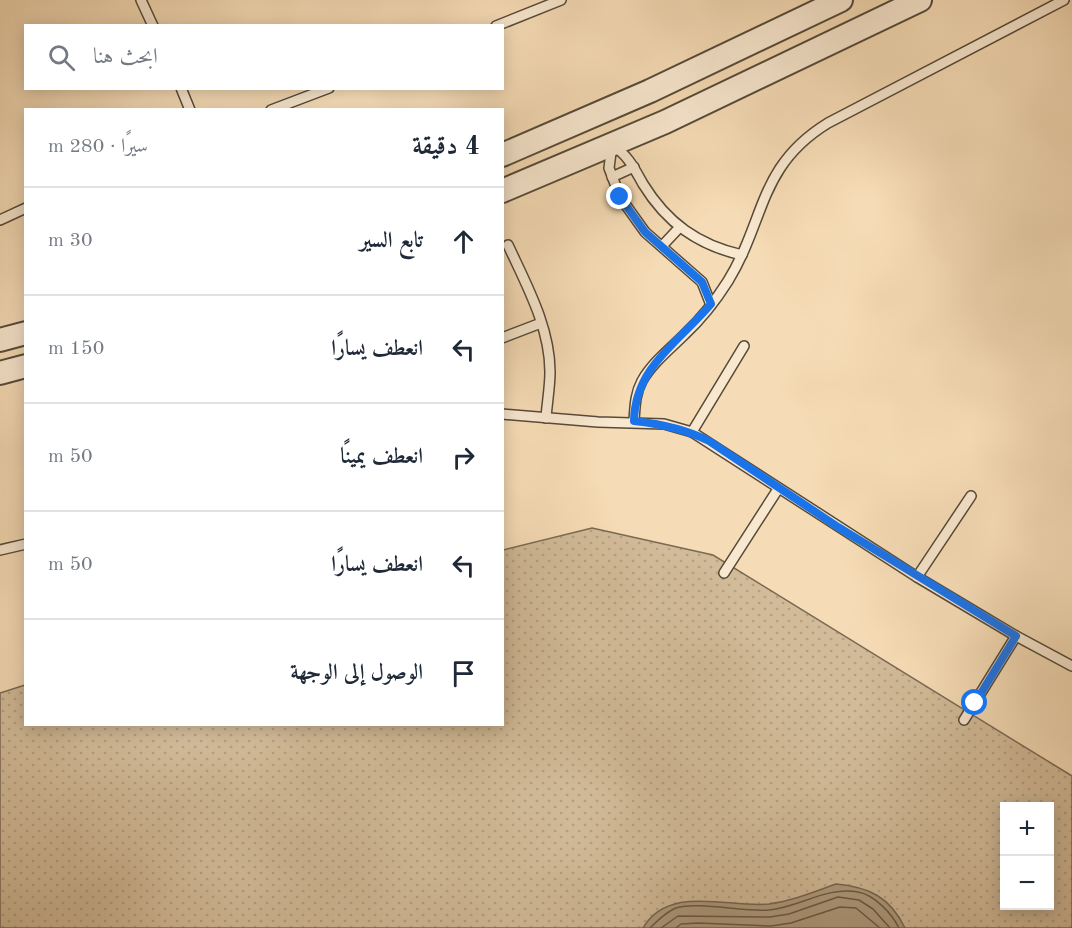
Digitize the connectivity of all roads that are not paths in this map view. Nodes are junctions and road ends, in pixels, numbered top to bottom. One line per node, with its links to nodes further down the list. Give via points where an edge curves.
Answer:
1 (141, 0): 6 (lane)
2 (561, 0): 7 (lane)
3 (841, 0): 12 (street)
4 (920, 0): 13 (street)
5 (1064, 0): 23 (lane, via 807,136 776,172)
6 (152, 24)
7 (501, 24)
8 (182, 90): 10 (lane)
9 (324, 90): 11 (lane)
10 (189, 108)
11 (276, 108)
12 (598, 114): 13 (street); 14 (street)
13 (612, 145): 15 (lane); 16 (lane, via 608,156); 17 (street)
14 (504, 154)
15 (634, 167): 16 (lane); 20 (lane, via 653,200)
16 (612, 177): 22 (lane, via 632,215)
17 (504, 189)
18 (24, 209): 19 (lane)
19 (0, 220)
20 (679, 228): 22 (lane); 23 (lane, via 698,241)
21 (508, 245): 25 (lane)
22 (662, 246): 24 (lane, via 702,282)
23 (742, 255): 24 (lane)
24 (711, 304): 34 (lane, via 641,382)
25 (541, 323): 27 (lane); 33 (lane, via 550,372)
26 (24, 334): 28 (street)
27 (504, 337)
28 (0, 340)
29 (744, 346): 35 (lane)
30 (24, 367): 31 (street)
31 (0, 373)
32 (504, 414): 33 (lane)
33 (546, 418): 34 (lane)
34 (634, 421): 35 (lane)
35 (692, 432): 36 (lane)
36 (778, 489): 40 (lane); 41 (lane)
37 (971, 496): 41 (lane)
38 (24, 544): 39 (lane)
39 (0, 550)
40 (724, 573)
41 (917, 577): 42 (lane)
42 (1016, 636): 43 (lane); 44 (lane)
43 (1072, 666)
44 (964, 720)

